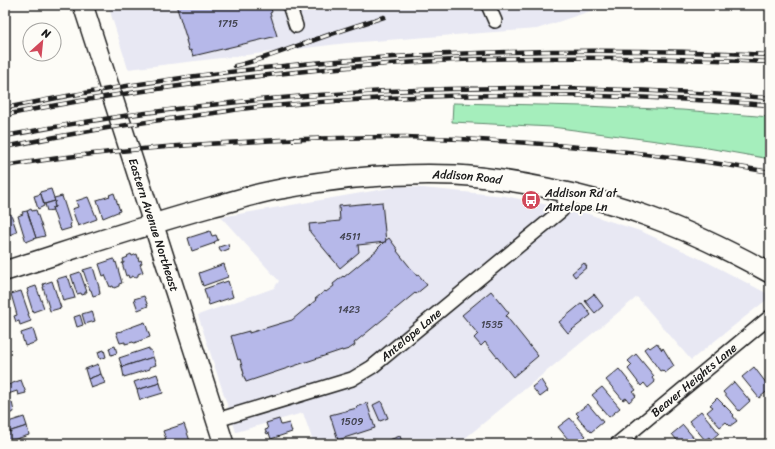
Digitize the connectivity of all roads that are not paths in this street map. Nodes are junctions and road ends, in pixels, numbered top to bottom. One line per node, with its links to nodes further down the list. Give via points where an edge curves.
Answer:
1 (82, 5): 7 (street, Eastern Avenue Northeast)
2 (289, 5): 5 (street)
3 (488, 5): 4 (street)
4 (495, 21)
5 (296, 26)
6 (567, 192): 7 (street, Addison Road, via 471,176 383,176 317,182 278,189); 9 (street, Addison Road, via 648,216 716,245); 11 (street, Antelope Lane, via 562,210 372,368 352,379)
7 (153, 223): 8 (street, Addison Road); 11 (street, Eastern Avenue Northeast)
8 (5, 271)
9 (770, 273)
10 (770, 317): 13 (street, Beaver Heights Lane)
11 (217, 420): 12 (street, Eastern Avenue Northeast)
12 (224, 444)
13 (617, 444)

